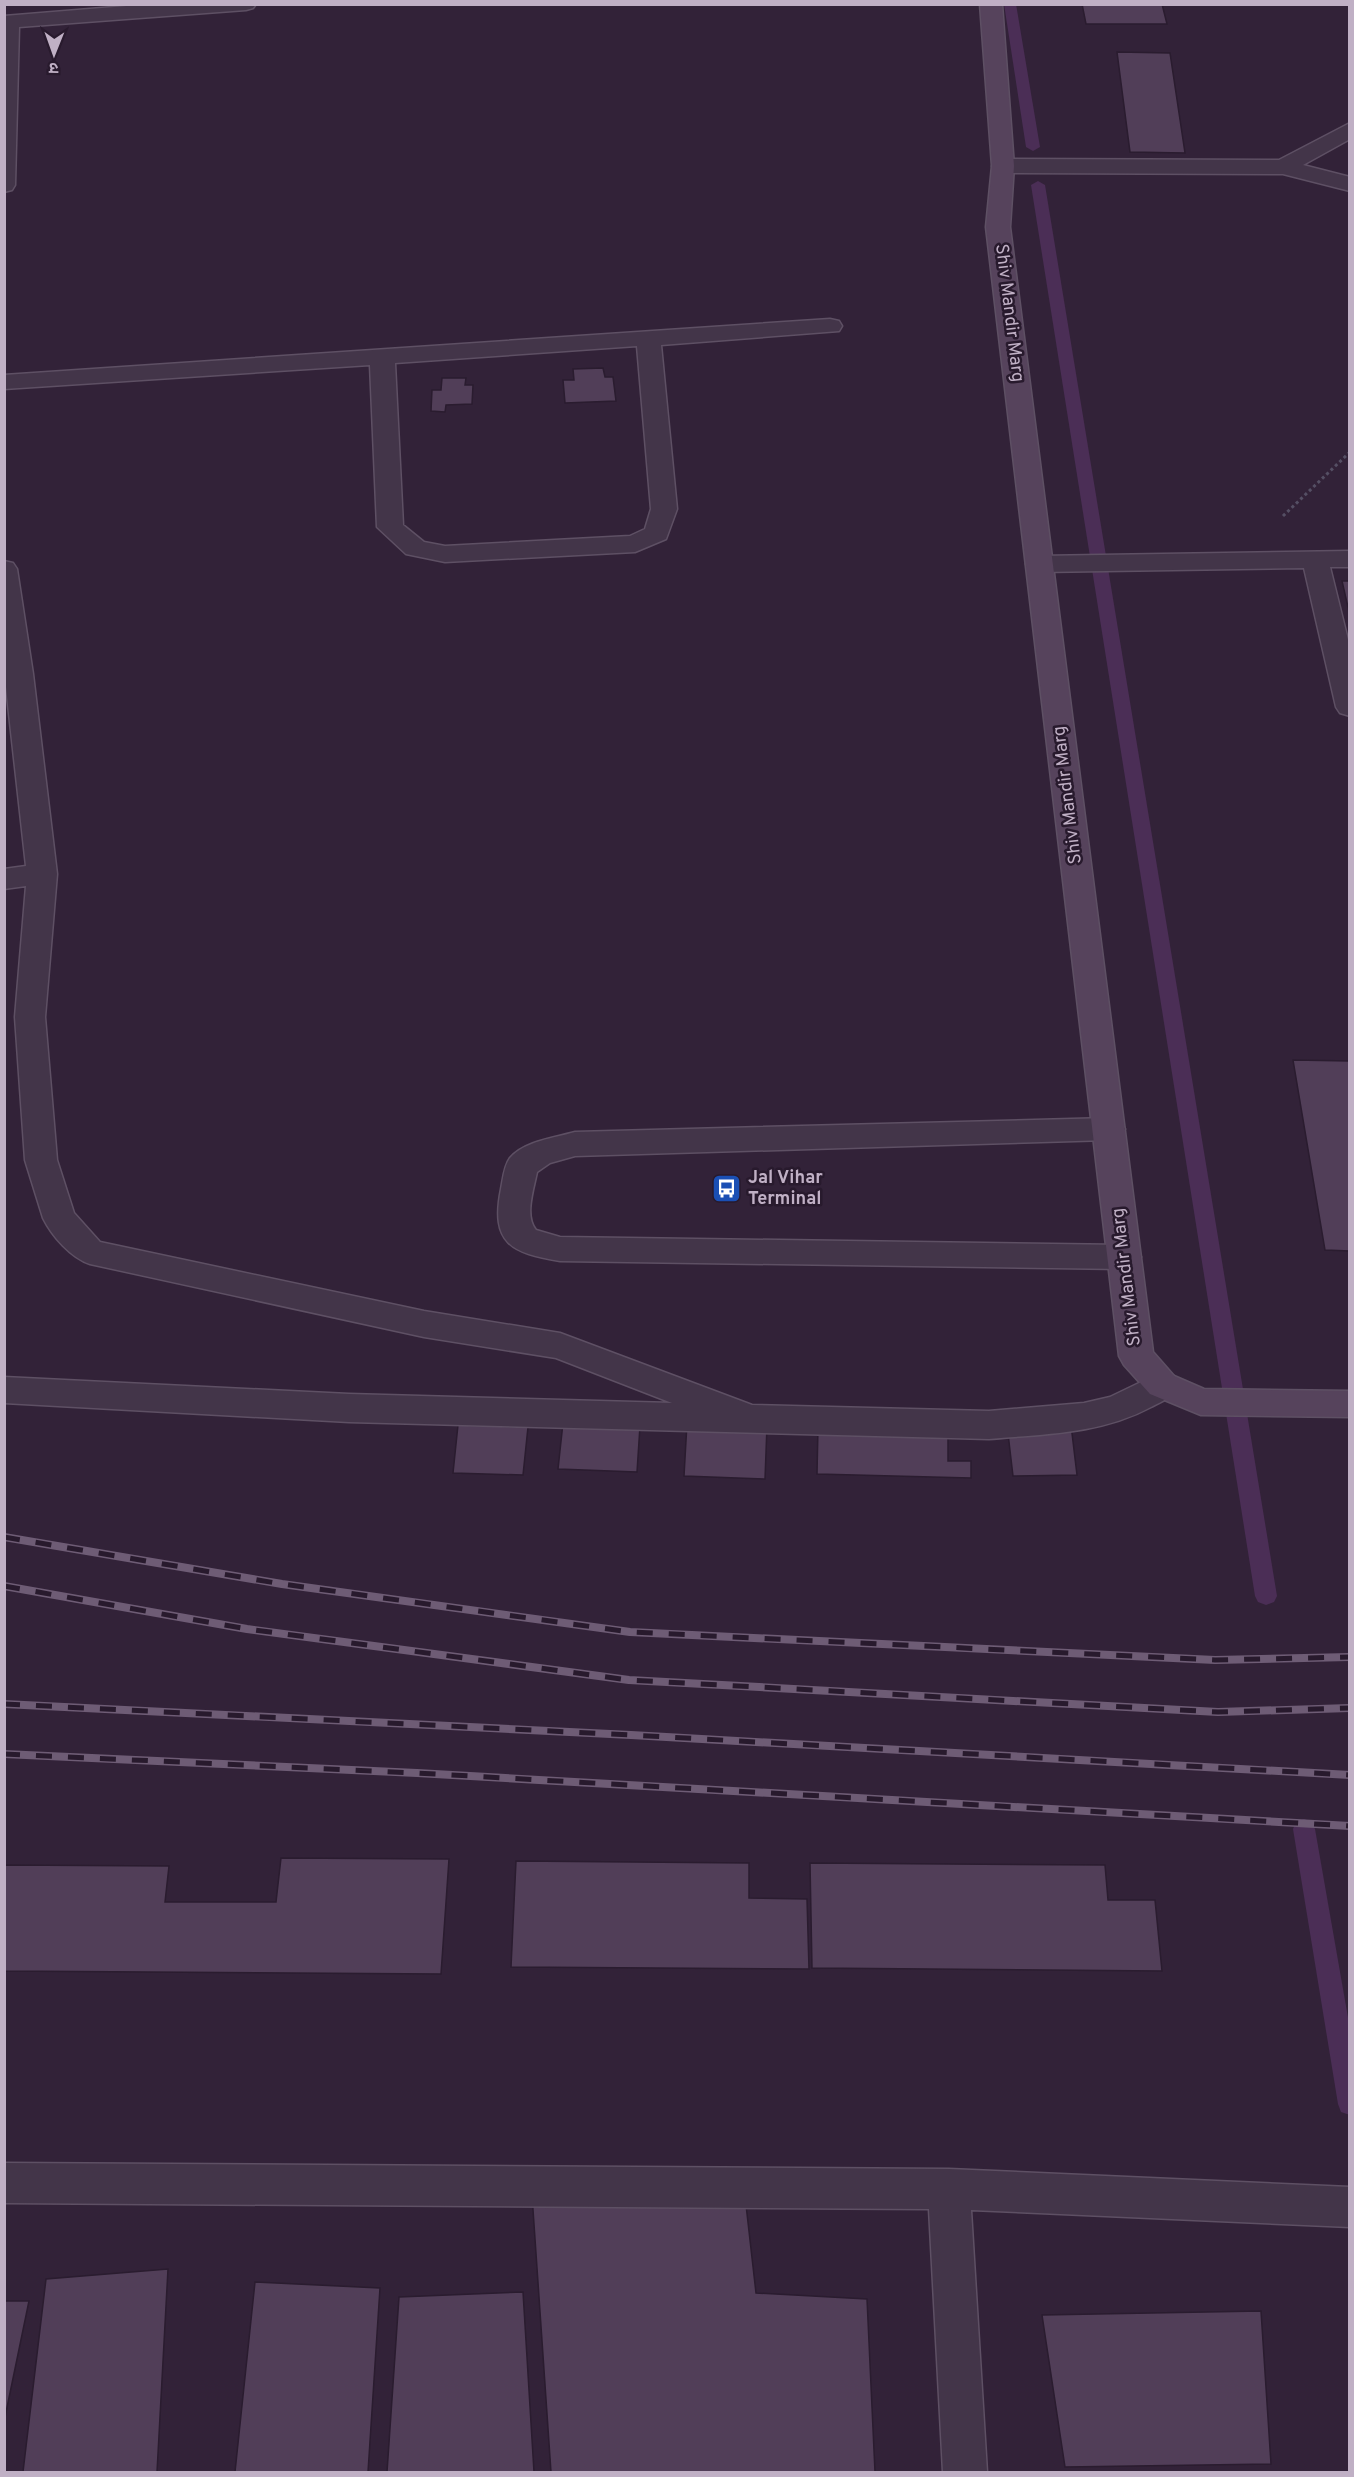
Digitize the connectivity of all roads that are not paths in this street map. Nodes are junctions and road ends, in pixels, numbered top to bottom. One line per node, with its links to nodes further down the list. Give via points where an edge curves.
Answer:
1 (246, 4): 3 (street)
2 (991, 4): 5 (street, Shiv Mandir Marg)
3 (6, 15): 7 (street)
4 (1350, 130): 6 (street)
5 (1003, 166): 6 (street); 16 (street, Shiv Mandir Marg, via 998,226)
6 (1283, 167): 8 (street)
7 (5, 178): 9 (street)
8 (1350, 184)
9 (4, 185)
10 (830, 326): 11 (street)
11 (648, 338): 12 (street); 12 (street, via 664,509 657,533 635,544 446,554 415,548 390,527)
12 (382, 356): 13 (street)
13 (4, 382)
14 (1350, 559): 15 (street)
15 (1315, 560): 16 (street); 19 (street)
16 (1039, 564): 22 (street, Shiv Mandir Marg)
17 (4, 569): 18 (street)
18 (5, 576): 20 (street)
19 (1350, 707)
20 (42, 874): 21 (street); 27 (street, via 30,1017 40,1160 59,1218 90,1252 424,1324 560,1346)
21 (4, 879)
22 (1109, 1129): 23 (street, Shiv Mandir Marg); 23 (street, via 575,1144 539,1154 522,1166 514,1220 525,1240 560,1249)
23 (1124, 1257): 24 (street, Shiv Mandir Marg, via 1136,1356)
24 (1162, 1385): 26 (street, Shiv Mandir Marg, via 1201,1402); 27 (street, via 1119,1408 1072,1418 989,1425)
25 (4, 1390): 27 (street, via 349,1408)
26 (1350, 1404)
27 (751, 1419)
28 (4, 2183): 29 (street)
29 (949, 2189): 30 (street); 31 (street)
30 (1335, 2206)
31 (965, 2472)

